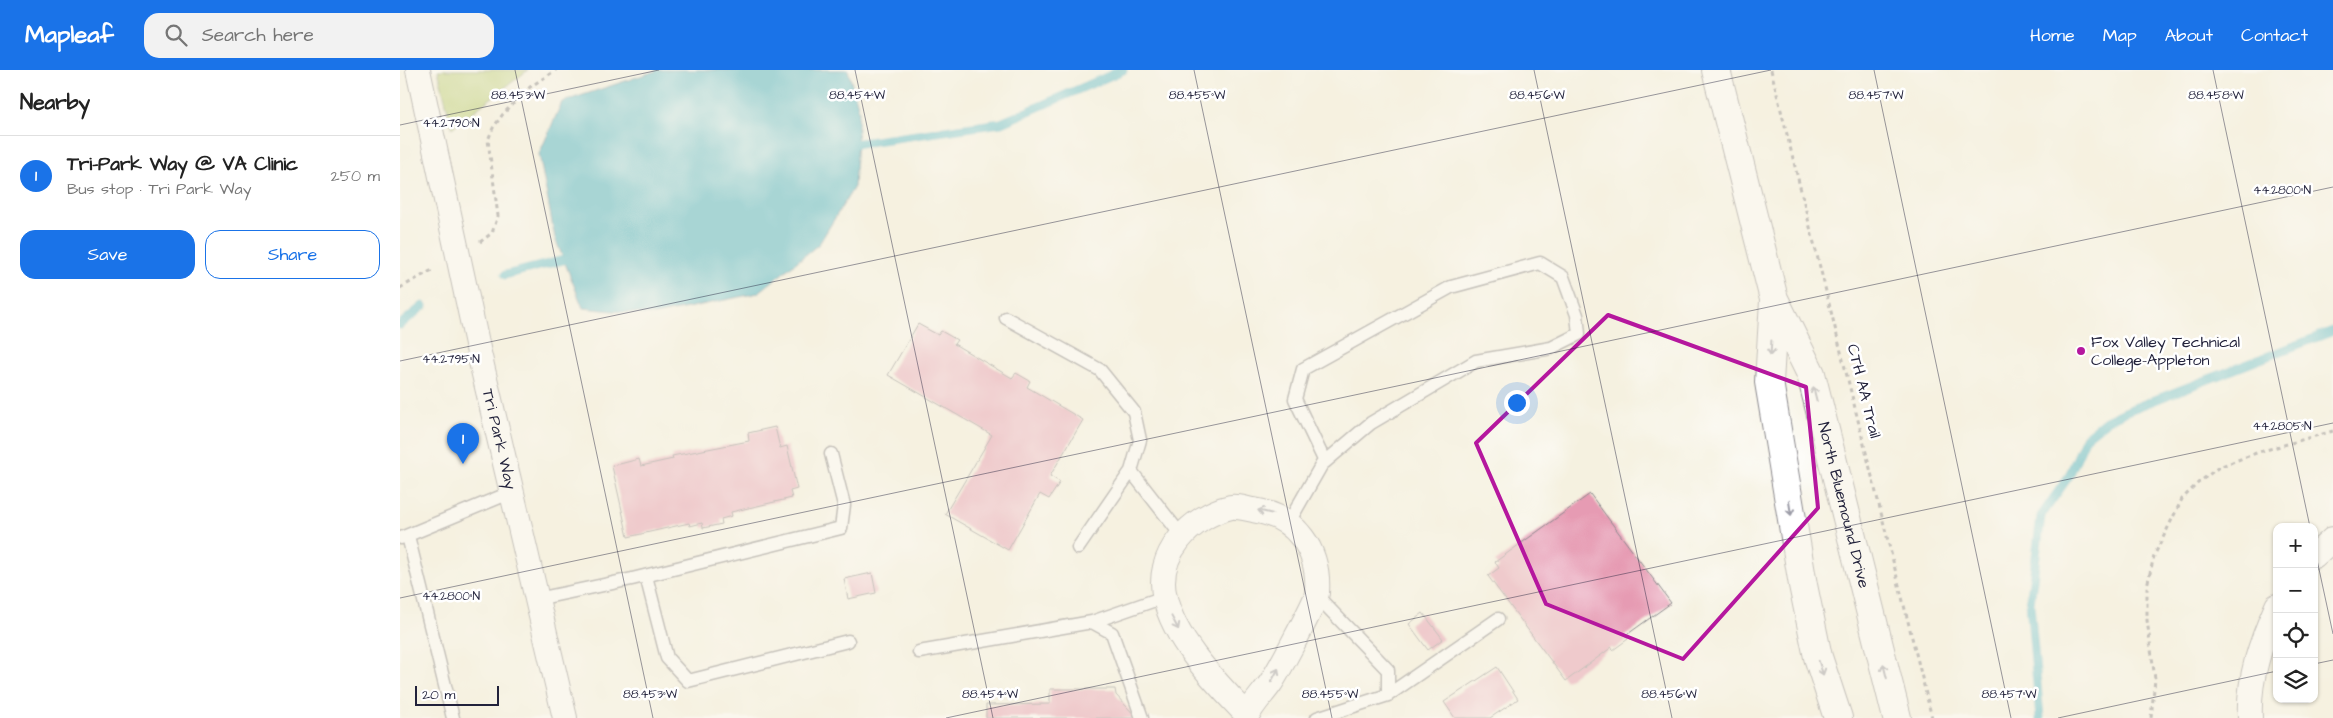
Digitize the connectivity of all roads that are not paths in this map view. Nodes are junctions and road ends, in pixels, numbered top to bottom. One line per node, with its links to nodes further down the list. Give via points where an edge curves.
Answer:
1 (418, 70): 8 (street, Tri Park Way)
2 (1716, 70): 3 (main road, North Bluemound Drive)
3 (1774, 299): 30 (main road, North Bluemound Drive, one-way to 30, via 1769,382 1803,584 1818,657); 31 (main road, North Bluemound Drive, one-way to 3, via 1810,374)
4 (1006, 318): 7 (lane, via 1100,370 1134,412 1140,440)
5 (830, 454): 15 (lane, via 844,505 841,528)
6 (1326, 462): 6 (lane, via 1371,424 1476,361 1551,348 1579,334 1577,315 1563,277 1540,263 1451,287 1303,369 1294,399); 9 (lane)
7 (1131, 471): 10 (lane); 13 (lane)
8 (512, 492): 11 (lane); 18 (street, Tri Park Way)
9 (1289, 522): 10 (street, one-way to 10, via 1270,512 1232,507 1201,518); 16 (street, via 1314,557)
10 (1181, 535): 17 (street, via 1164,570)
11 (404, 537): 26 (lane)
12 (2333, 539): 14 (street)
13 (1078, 548)
14 (2318, 552)
15 (646, 576): 18 (lane); 22 (lane, via 667,658 688,681)
16 (1317, 596): 24 (lane, via 1388,670); 25 (street, one-way to 16, via 1271,683)
17 (1164, 597): 21 (lane); 25 (street, one-way to 25, via 1173,621 1192,652)
18 (537, 599): 27 (street, Tri Park Way)
19 (2274, 613): 32 (street, via 2255,663)
20 (1498, 619): 24 (lane)
21 (1092, 622): 23 (lane); 28 (lane, via 1112,634)
22 (848, 642)
23 (919, 652)
24 (1388, 695): 29 (lane)
25 (1246, 716)
26 (453, 718)
27 (565, 718)
28 (1142, 718)
29 (1317, 718)
30 (1838, 718)
31 (1897, 718)
32 (2250, 718)

